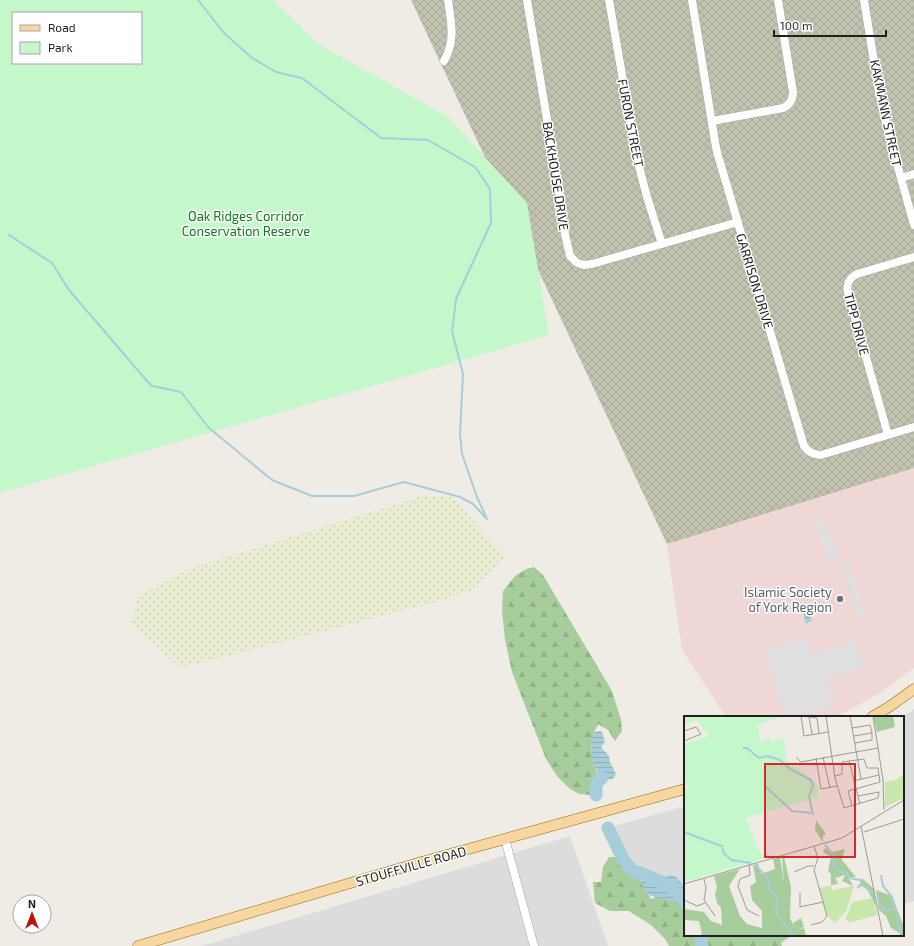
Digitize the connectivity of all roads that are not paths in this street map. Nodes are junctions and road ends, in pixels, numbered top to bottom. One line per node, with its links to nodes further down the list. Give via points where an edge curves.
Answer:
1 (448, 0): 7 (street, via 452,35 451,46)
2 (527, 0): 13 (street, BACKHOUSE DRIVE, via 570,256 577,263 588,265)
3 (609, 0): 13 (street, FURON STREET, via 636,155)
4 (692, 0): 8 (street, GARRISON DRIVE)
5 (778, 0): 8 (street, via 793,92 792,101 783,108)
6 (864, 0): 10 (street, KAKMANN STREET, via 879,92)
7 (444, 61)
8 (712, 121): 11 (street, GARRISON DRIVE, via 717,152)
9 (914, 174): 10 (street)
10 (901, 178): 12 (street, KAKMANN STREET)
11 (738, 222): 13 (street, BACKHOUSE DRIVE); 16 (street, GARRISON DRIVE, via 805,448 815,455 821,455)
12 (914, 225)
13 (662, 244)
14 (914, 257): 16 (street, TIPP DRIVE, via 857,274 850,279 847,288)
15 (914, 427): 16 (street, GARRISON DRIVE)
16 (888, 435)
17 (914, 689): 18 (main road)
18 (874, 716)
19 (684, 789): 20 (main road, STOUFFVILLE ROAD)
20 (505, 839): 21 (main road, STOUFFVILLE ROAD); 22 (street)
21 (138, 946)
22 (534, 946)

